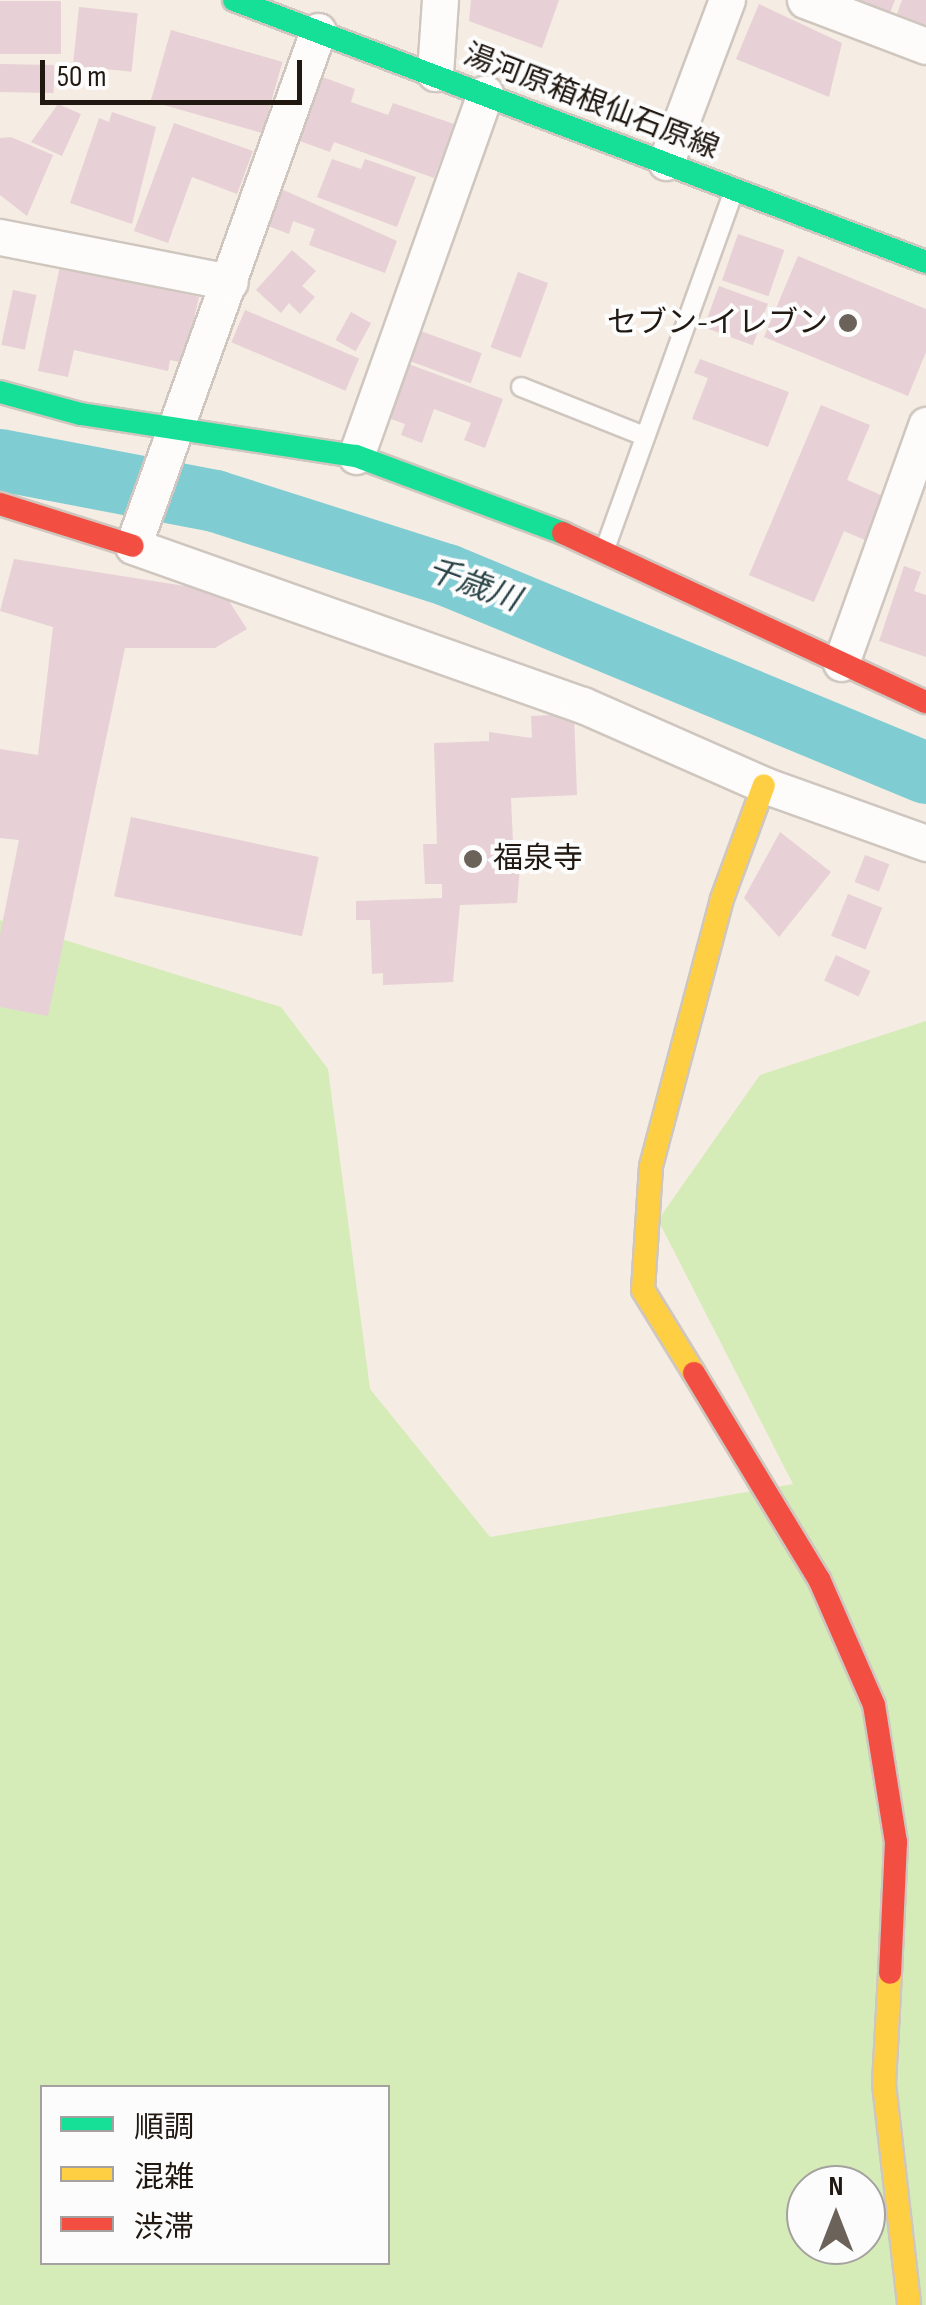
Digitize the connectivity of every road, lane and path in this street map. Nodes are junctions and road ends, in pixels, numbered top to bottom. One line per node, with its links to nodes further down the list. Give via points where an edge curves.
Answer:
1 (234, 0): 5 (street, 湯河原箱根仙石原線)
2 (440, 0): 7 (street)
3 (727, 0): 9 (street)
4 (805, 0): 6 (street)
5 (302, 18): 7 (street, 湯河原箱根仙石原線); 13 (street)
6 (926, 46)
7 (435, 74): 8 (street, 湯河原箱根仙石原線)
8 (485, 93): 9 (street, 湯河原箱根仙石原線); 19 (street)
9 (666, 162): 10 (street, 湯河原箱根仙石原線)
10 (735, 189): 12 (street, 湯河原箱根仙石原線); 18 (lane)
11 (0, 237): 13 (street)
12 (926, 262)
13 (230, 282): 17 (street)
14 (521, 387): 18 (lane)
15 (0, 392): 17 (street)
16 (926, 425): 23 (street)
17 (174, 434): 19 (street); 21 (street)
18 (644, 436): 22 (lane)
19 (356, 456): 22 (street)
20 (0, 504): 21 (street)
21 (133, 546): 25 (street, via 583,706)
22 (605, 548): 23 (street)
23 (841, 664): 24 (street)
24 (926, 702)
25 (764, 785): 26 (street); 27 (street, via 722,899 651,1166 642,1290 819,1579 874,1705 896,1842 884,2084)
26 (926, 842)
27 (909, 2305)

